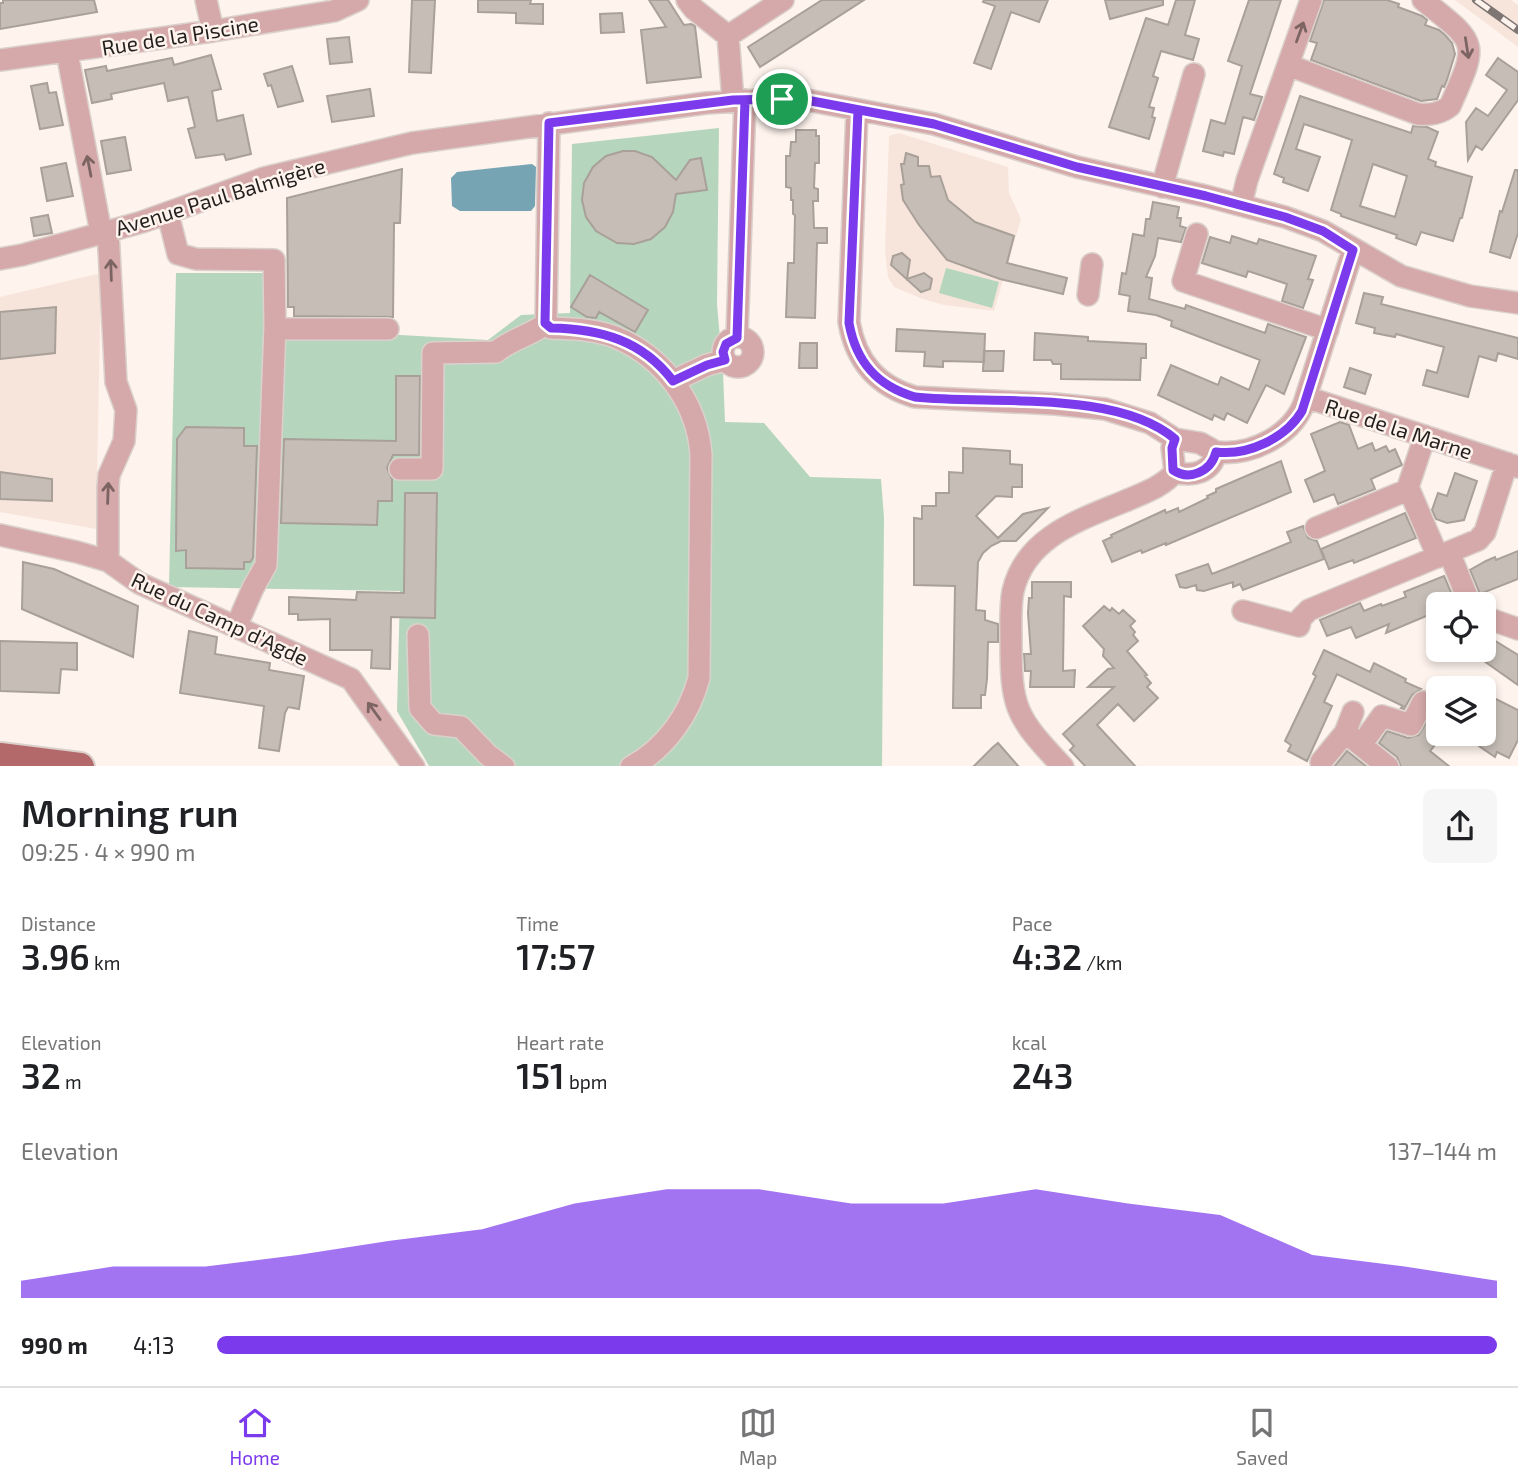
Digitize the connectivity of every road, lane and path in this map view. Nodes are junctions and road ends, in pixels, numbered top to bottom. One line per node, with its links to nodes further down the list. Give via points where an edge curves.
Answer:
1 (205, 0): 7 (street)
2 (358, 0): 7 (street, Rue de la Piscine, via 334,11)
3 (687, 0): 8 (street)
4 (782, 0): 8 (street)
5 (1311, 0): 11 (street, one-way to 5)
6 (1423, 0): 11 (street, one-way to 11, via 1462,31 1468,42 1469,63 1444,111 1418,114)
7 (213, 31): 9 (street, Rue de la Piscine)
8 (728, 36): 13 (street)
9 (67, 52): 10 (street, Rue de la Piscine); 19 (street, Rue du Camp d'Agde, one-way to 9)
10 (0, 60)
11 (1288, 65): 17 (street)
12 (1194, 74): 16 (street)
13 (739, 100): 14 (street, Avenue Paul Balmigère, via 796,98); 15 (street, Avenue Paul Balmigère); 30 (street, via 737,338 747,340 752,349 749,362 735,366 725,360)
14 (858, 110): 16 (street, Avenue Paul Balmigère, via 934,124); 33 (street, via 849,323 852,340 869,371 882,383 915,397 1105,410 1150,423)
15 (549, 123): 18 (street, Avenue Paul Balmigère, via 412,142 264,178); 26 (street)
16 (1162, 187): 17 (street, Avenue Paul Balmigère)
17 (1241, 205): 21 (street, Avenue Paul Balmigère, via 1323,231)
18 (168, 214): 19 (street, Avenue Paul Balmigère); 27 (street, via 177,254 196,259 274,260)
19 (105, 232): 22 (street, Avenue Paul Balmigère); 42 (street, Rue du Camp d'Agde, one-way to 19, via 109,475 124,441 126,410 116,382)
20 (1197, 234): 29 (street, via 1183,281)
21 (1353, 250): 25 (street, Avenue Paul Balmigère, via 1401,276 1436,288); 29 (street, Rue de la Marne)
22 (0, 259)
23 (1092, 264): 24 (street)
24 (1088, 295)
25 (1518, 303)
26 (545, 323): 30 (street, via 551,328 614,337 650,358); 36 (street, via 496,352 433,353 432,468)
27 (275, 326): 28 (street); 46 (street, via 266,565)
28 (388, 328)
29 (1328, 330): 31 (street, Rue de la Marne)
30 (673, 381): 58 (street, via 699,430 699,678 694,697 667,740)
31 (1306, 397): 32 (street, Rue de la Marne); 34 (street, via 1296,420 1279,436 1242,451)
32 (1425, 436): 35 (street, Rue de la Marne); 38 (street)
33 (1175, 439): 34 (street, via 1200,443); 37 (street)
34 (1216, 452): 37 (street, via 1208,467 1198,473)
35 (1512, 465): 41 (street, via 1482,536)
36 (400, 469)
37 (1175, 472): 54 (street, via 1163,484 1049,537 1030,555 1017,577 1011,611 1013,695 1024,723)
38 (1408, 487): 39 (street); 41 (street)
39 (1316, 527)
40 (0, 536): 42 (street)
41 (1444, 554): 43 (street); 44 (street, via 1309,610 1299,626)
42 (107, 561): 46 (street, Rue du Camp d'Agde, via 139,583)
43 (1464, 592)
44 (1243, 611)
45 (1496, 621): 47 (street)
46 (236, 627): 56 (street, Rue du Camp d'Agde, one-way to 46, via 351,679)
47 (1518, 629)
48 (418, 635): 57 (street, via 421,708 434,724 461,727)
49 (1423, 702): 51 (street, via 1411,724 1382,716)
50 (1353, 712): 51 (street)
51 (1353, 739): 53 (street); 59 (street)
52 (0, 757): 55 (main road)
53 (1321, 762)
54 (1053, 763)
55 (80, 766)
56 (414, 766)
57 (504, 766)
58 (631, 766)
59 (1388, 766)

